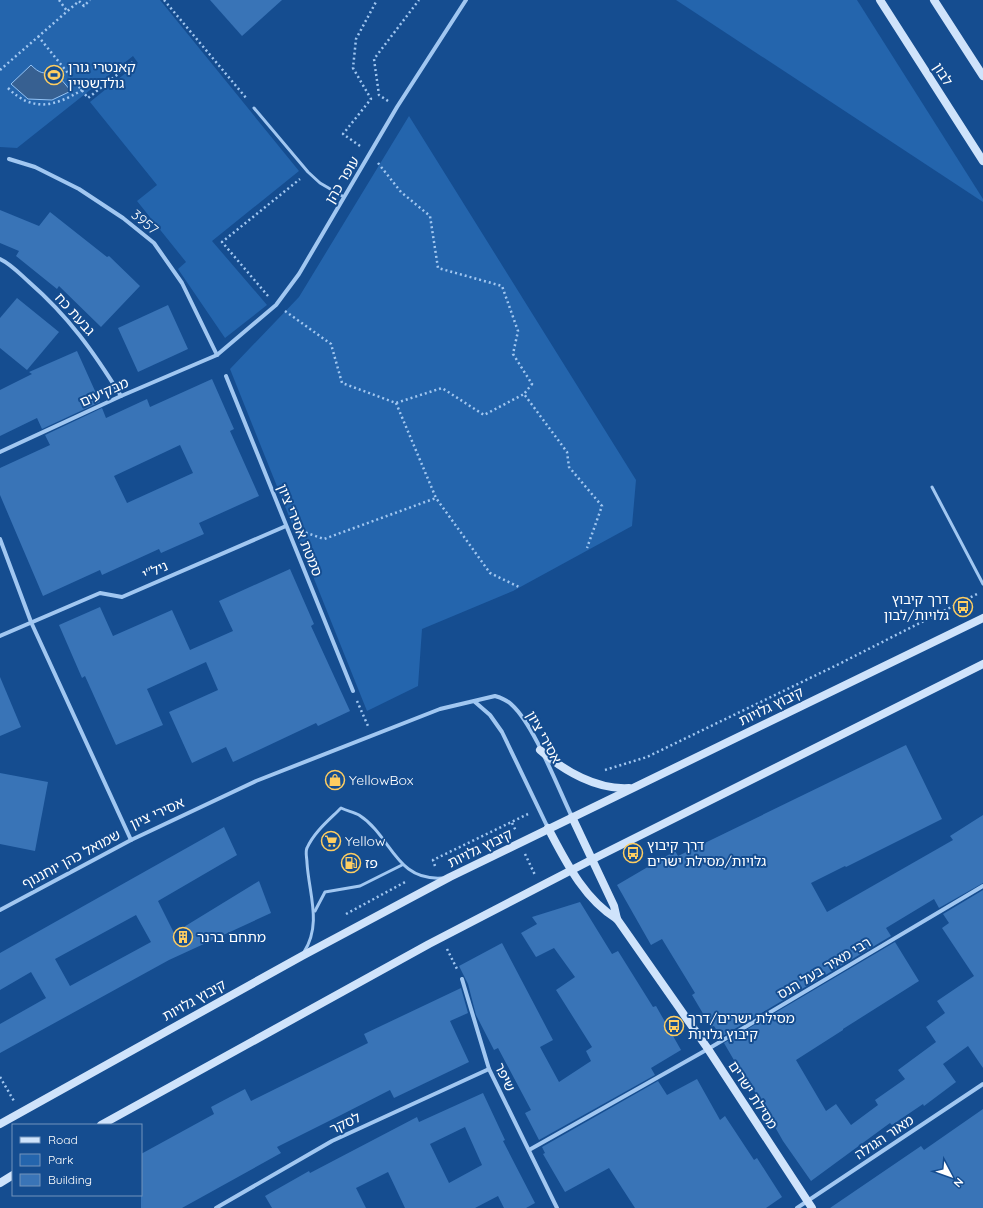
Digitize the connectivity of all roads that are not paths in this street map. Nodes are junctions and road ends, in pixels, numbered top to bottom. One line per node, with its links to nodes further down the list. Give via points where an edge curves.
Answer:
1 (466, 0): 8 (street, עופר כהן, via 397,107)
2 (880, 0): 7 (main road, לבון)
3 (934, 0): 4 (main road)
4 (983, 76)
5 (254, 108): 8 (lane, via 308,172 320,183)
6 (9, 159): 10 (street, 3957, via 35,167 79,189 123,218 154,243 182,283)
7 (983, 161)
8 (344, 197): 10 (street, עופר כהן, via 299,274 276,305)
9 (0, 259): 12 (street, גבעת כח, via 35,287 71,322 96,356)
10 (217, 355): 12 (street, מבקיעים)
11 (226, 376): 15 (street, סמטת אסירי ציון)
12 (120, 396): 13 (street, מבקיעים)
13 (0, 452)
14 (932, 487): 17 (lane)
15 (286, 526): 19 (street, ניל"י, via 122,597 100,593); 22 (street, סמטת אסירי ציון)
16 (0, 539): 19 (street, אסירי ציון)
17 (983, 584)
18 (983, 618): 25 (main road, קיבוץ גלויות)
19 (31, 622): 20 (street, ניל"י); 28 (street, אסירי ציון)
20 (0, 636)
21 (983, 664): 29 (main road)
22 (353, 691)
23 (475, 702): 24 (street, אסירי ציון, via 496,696 504,699 523,719); 27 (street, via 490,715 502,732); 28 (street, אסירי ציון, via 440,709 256,781)
24 (540, 750): 25 (main road, via 582,777 613,788); 26 (street, אסירי ציון)
25 (634, 787): 26 (main road, קיבוץ גלויות)
26 (572, 817): 27 (main road, קיבוץ גלויות); 29 (main road, מסילת ישרים)
27 (548, 828): 31 (main road, מסילת ישרים); 32 (main road, קיבוץ גלויות)
28 (131, 840): 34 (street, שמואל כהן יוחננוף)
29 (593, 859): 31 (main road); 36 (main road, מסילת ישרים, via 614,906)
30 (402, 865): 32 (lane, via 428,877); 35 (lane, via 360,886 325,892); 35 (lane, via 370,825 359,815 342,808 324,824 306,849)
31 (571, 871): 36 (main road, מסילת ישרים, via 605,912); 43 (main road, via 428,944)
32 (450, 877): 37 (main road, קיבוץ גלויות)
33 (983, 886): 39 (street, רבי מאיר בעל הנס)
34 (0, 910)
35 (315, 911): 37 (lane, via 313,933)
36 (616, 920): 39 (main road, מסילת ישרים)
37 (302, 956): 42 (main road, קיבוץ גלויות)
38 (462, 979): 40 (street, שיפר)
39 (708, 1049): 44 (street, רבי מאיר בעל הנס); 47 (main road, מסילת ישרים)
40 (489, 1069): 44 (street, שיפר); 48 (street, לסקר, via 332,1141)
41 (983, 1084): 47 (street, מאור הגולה)
42 (0, 1124)
43 (103, 1124)
44 (529, 1150): 49 (street, שיפר)
45 (12, 1176): 46 (main road)
46 (0, 1182)
47 (809, 1204): 50 (street, מאור הגולה)
48 (216, 1208)
49 (557, 1208)
50 (797, 1208)

